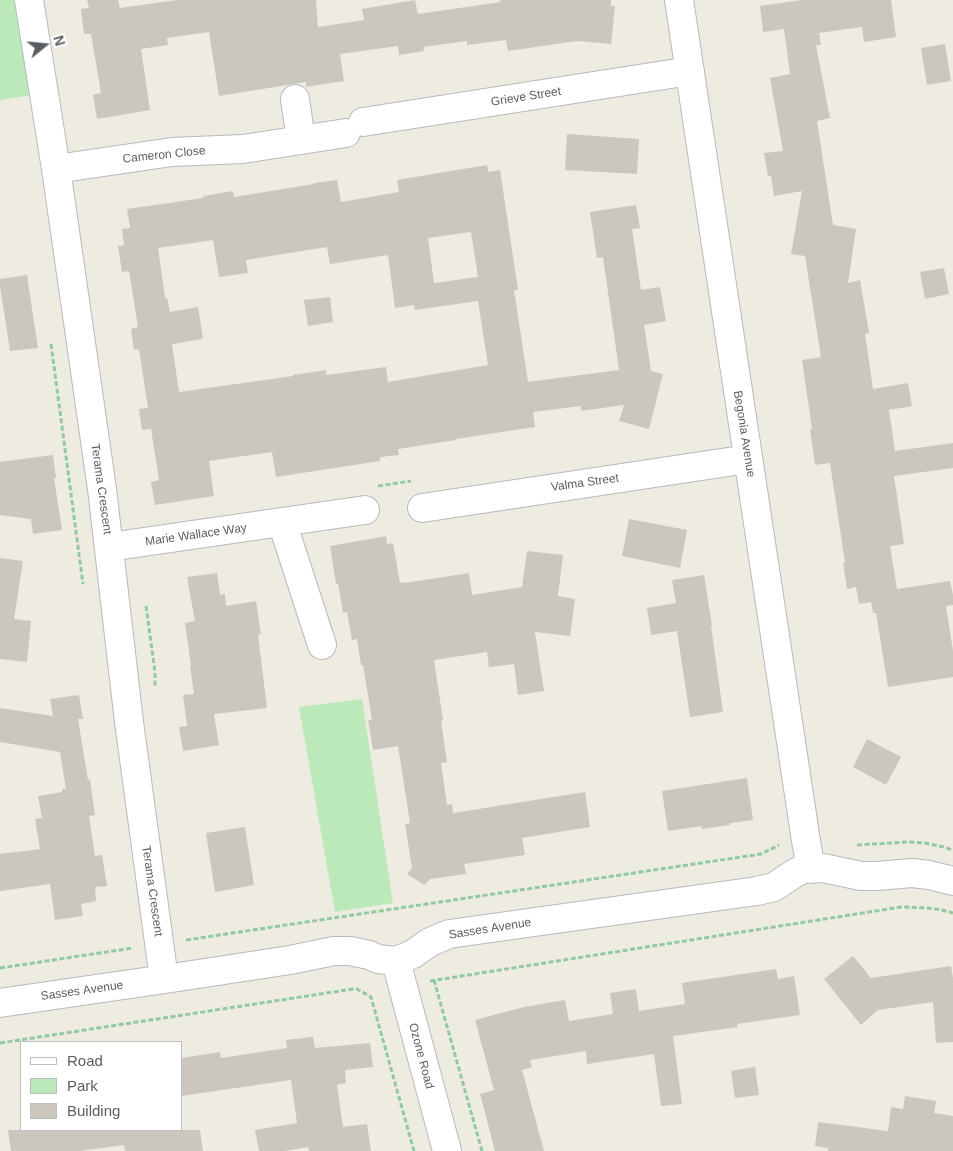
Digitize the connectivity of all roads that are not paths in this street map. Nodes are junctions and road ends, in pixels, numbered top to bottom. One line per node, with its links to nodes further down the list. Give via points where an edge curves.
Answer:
1 (29, 0): 7 (street, Terama Crescent)
2 (679, 0): 3 (street, Begonia Avenue)
3 (690, 70): 5 (street, Grieve Street); 8 (street, Begonia Avenue)
4 (296, 99): 6 (street)
5 (354, 128): 6 (street, Cameron Close)
6 (301, 140): 7 (street, Cameron Close, via 243,149 172,152)
7 (56, 169): 12 (street, Terama Crescent)
8 (748, 460): 9 (street, Valma Street); 14 (street, Begonia Avenue)
9 (422, 508)
10 (366, 510): 11 (street, Marie Wallace Way)
11 (282, 522): 12 (street, Marie Wallace Way); 13 (street)
12 (109, 547): 17 (street, Terama Crescent)
13 (322, 645)
14 (811, 869): 15 (street, Sasses Avenue, via 823,868 860,876 912,873); 16 (street, Sasses Avenue, via 795,873 774,887 756,891 449,934)
15 (953, 881)
16 (396, 961): 17 (street, Sasses Avenue, via 350,951 334,951); 19 (street, Ozone Road)
17 (164, 979): 18 (street, Sasses Avenue)
18 (0, 1002)
19 (447, 1151)

